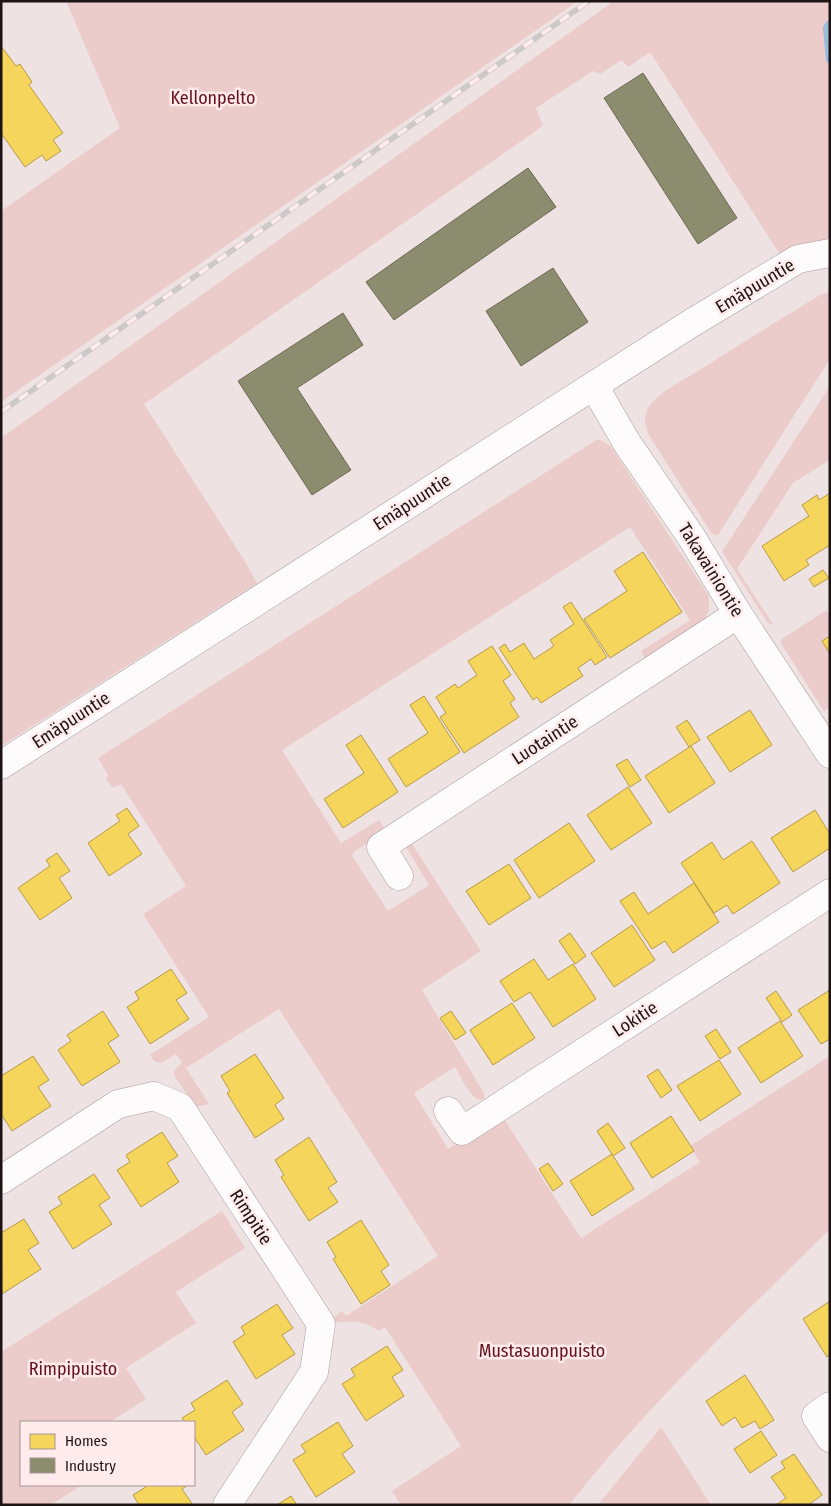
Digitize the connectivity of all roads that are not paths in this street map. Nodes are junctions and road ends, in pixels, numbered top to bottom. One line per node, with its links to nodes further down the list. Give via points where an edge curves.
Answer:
1 (830, 253): 2 (street, Emäpuuntie, via 798,259)
2 (594, 386): 3 (street, Takavainiontie); 5 (street, Emäpuuntie)
3 (738, 614): 4 (street, Takavainiontie); 6 (street, Luotaintie, via 381,846)
4 (830, 754)
5 (1, 765)
6 (400, 876)
7 (830, 893): 8 (street, Lokitie, via 462,1131)
8 (448, 1110)
9 (1, 1180): 10 (street, Rimpitie, via 118,1104 154,1096 180,1107 321,1324 314,1372)
10 (227, 1505)

